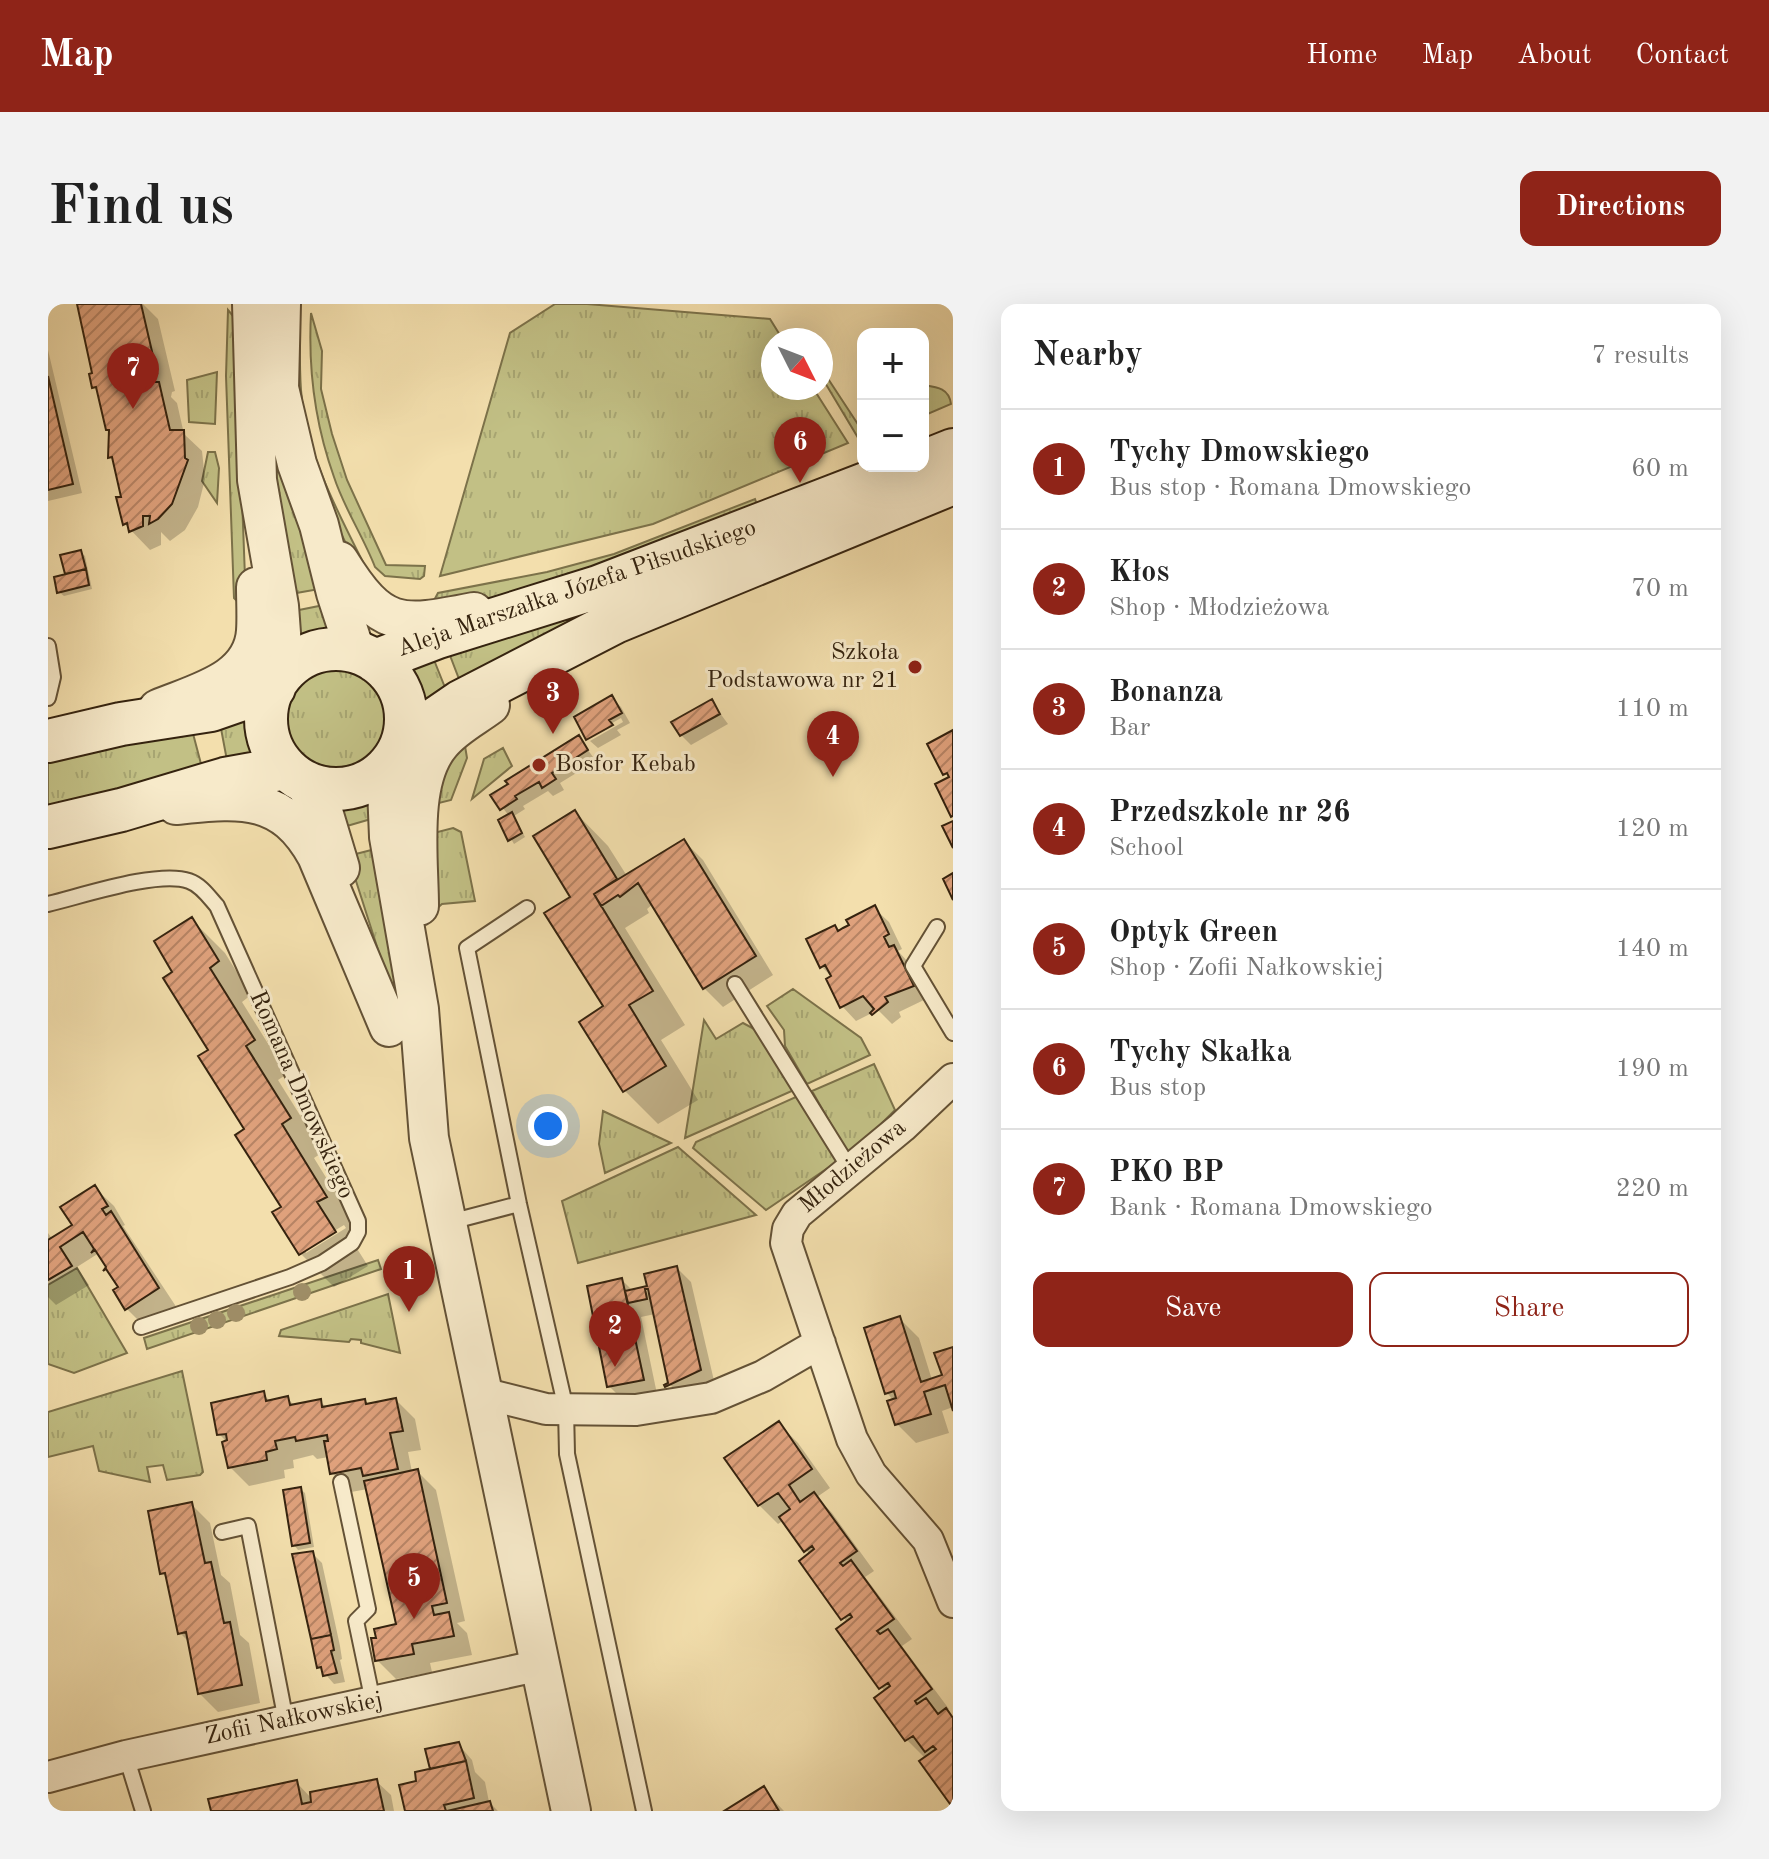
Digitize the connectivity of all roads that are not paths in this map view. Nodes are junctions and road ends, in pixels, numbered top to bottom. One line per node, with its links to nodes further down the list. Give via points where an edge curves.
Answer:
1 (256, 310): 5 (street); 7 (street)
2 (953, 450): 3 (main road)
3 (929, 460)
4 (899, 472): 8 (main road, Aleja Marszałka Józefa Piłsudskiego)
5 (257, 480): 11 (street, via 279,606); 13 (street, via 256,633 247,658 222,683)
6 (953, 483): 8 (main road, Aleja Marszałka Józefa Piłsudskiego)
7 (319, 525): 8 (street, via 361,596 379,611 408,621); 10 (street, via 336,593)
8 (607, 605): 10 (main road, Aleja Marszałka Józefa Piłsudskiego); 15 (main road, Aleja Marszałka Józefa Piłsudskiego, via 460,702); 23 (street, via 435,750 420,793)
9 (48, 646): 12 (lane, via 53,677)
10 (365, 656): 11 (main road, via 335,649 316,652 298,661); 15 (main road, via 392,676 403,696 407,719)
11 (279, 681): 13 (main road, via 211,710); 16 (main road, via 267,708 267,726 273,749)
12 (48, 698)
13 (121, 724): 14 (main road)
14 (48, 741)
15 (398, 751): 16 (main road, via 378,776 360,785 320,787); 23 (street, via 387,788)
16 (294, 774): 17 (main road, via 225,779); 23 (street, via 322,808)
17 (121, 810): 18 (main road); 23 (street, via 229,800 270,809 294,825 317,856)
18 (48, 827)
19 (48, 904): 29 (lane, Romana Dmowskiego, via 160,878 190,881 205,892 217,906 358,1221 352,1243 322,1263)
20 (527, 908): 27 (lane, via 467,948)
21 (937, 927): 24 (lane, via 913,966)
22 (735, 984): 26 (lane)
23 (404, 1018): 28 (street)
24 (953, 1033)
25 (953, 1079): 26 (street, Młodzieżowa)
26 (850, 1169): 30 (street, Młodzieżowa, via 797,1214 788,1229 786,1243)
27 (519, 1204): 28 (lane); 32 (lane)
28 (446, 1223): 31 (street)
29 (141, 1327)
30 (820, 1343): 32 (street, via 711,1398 636,1410); 35 (street, via 852,1439 871,1474 928,1540)
31 (482, 1393): 32 (street); 36 (street)
32 (566, 1409): 43 (lane, via 567,1454)
33 (341, 1482): 37 (lane, via 368,1609 356,1621)
34 (222, 1532): 38 (lane, via 248,1526)
35 (953, 1602)
36 (541, 1665): 37 (street, Zofii Nałkowskiej); 42 (street)
37 (373, 1702): 38 (street, Zofii Nałkowskiej)
38 (286, 1721): 39 (street, Zofii Nałkowskiej)
39 (126, 1756): 40 (street, Zofii Nałkowskiej); 41 (lane)
40 (48, 1777)
41 (143, 1811)
42 (571, 1811)
43 (644, 1811)

